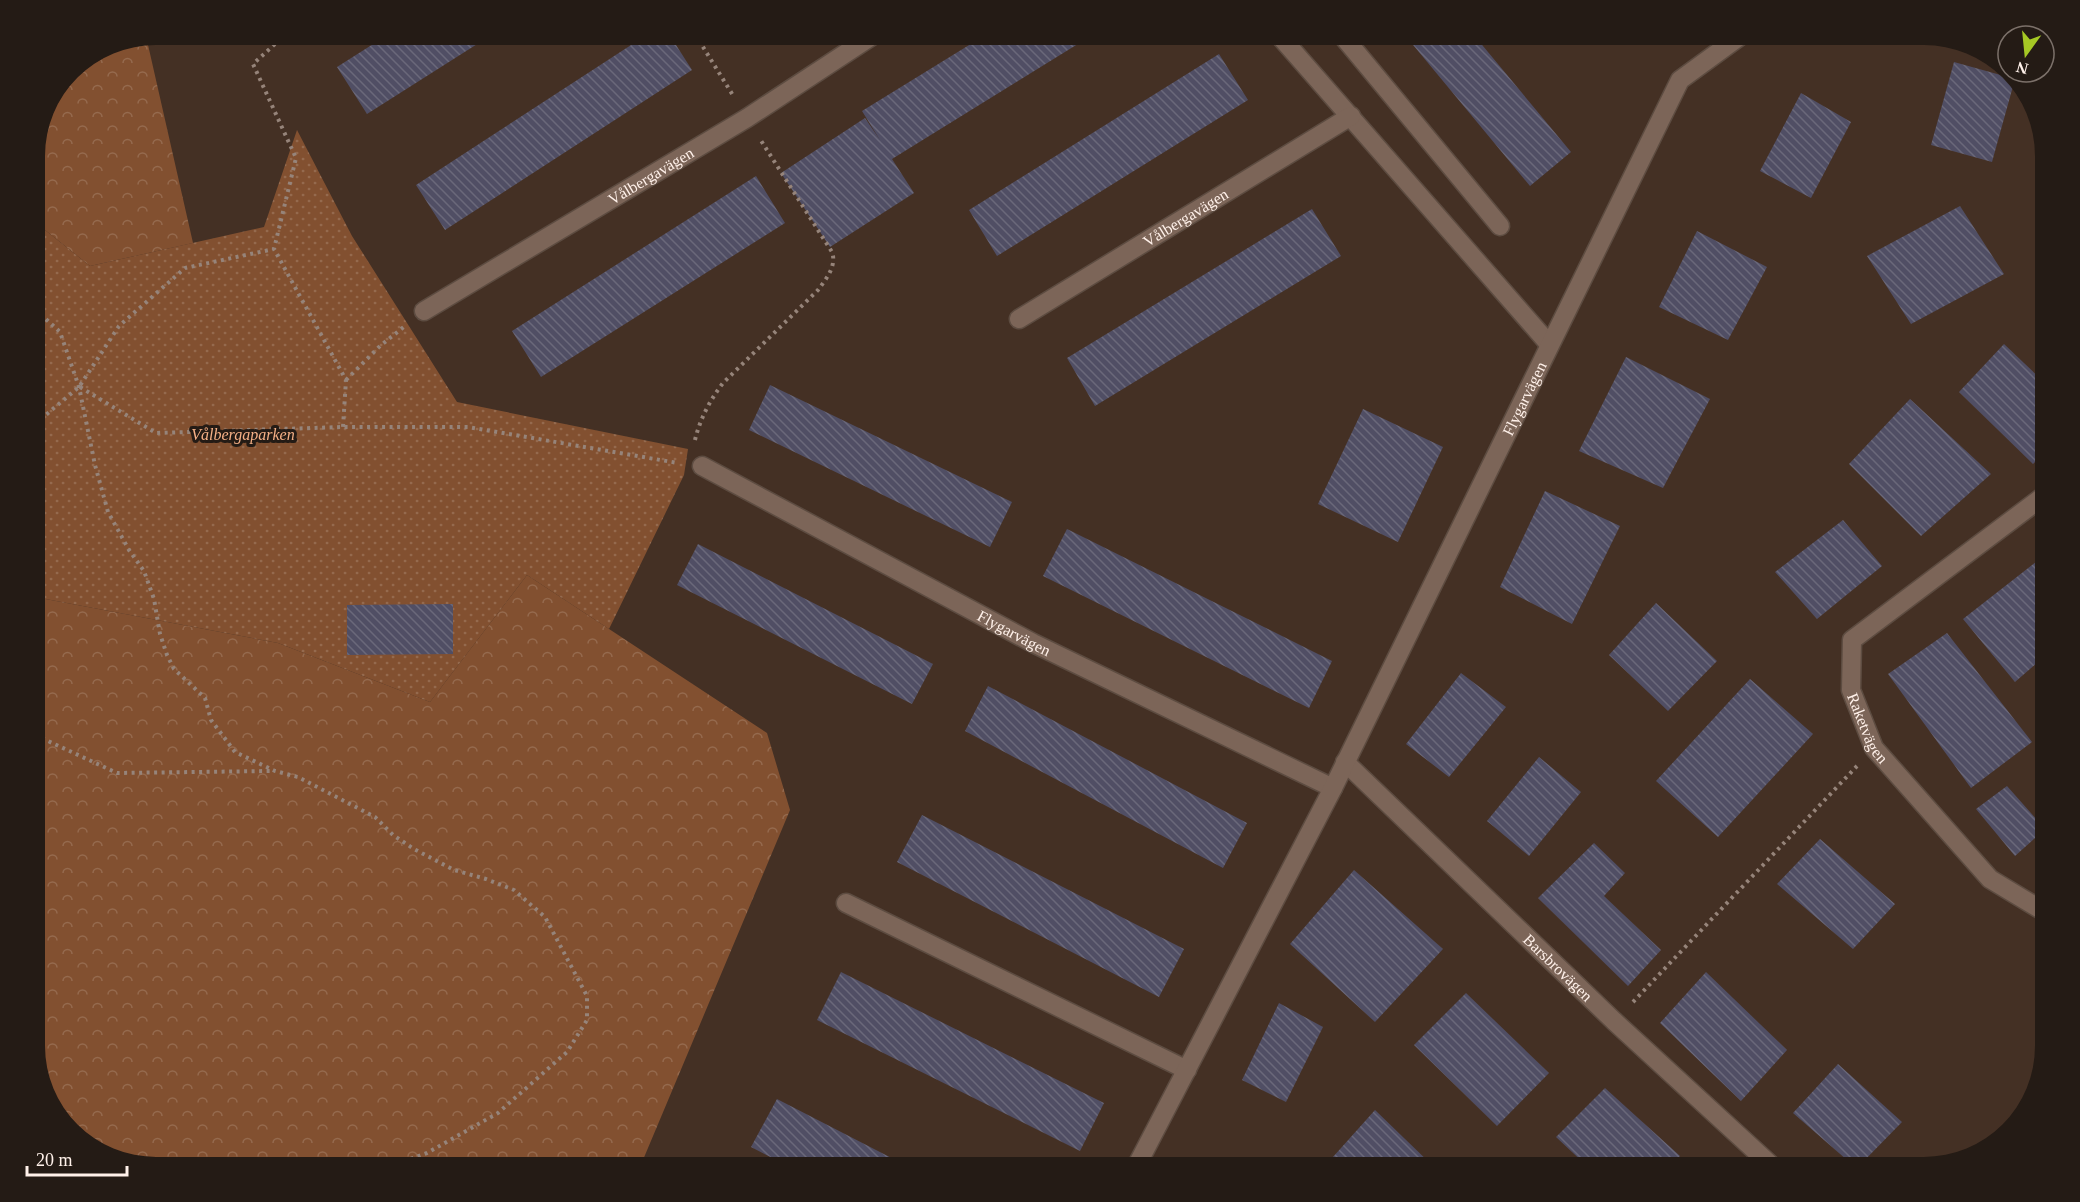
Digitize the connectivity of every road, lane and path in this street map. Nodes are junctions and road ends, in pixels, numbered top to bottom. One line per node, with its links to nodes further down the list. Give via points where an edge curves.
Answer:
1 (274, 45): 10 (path, via 253,64 296,158)
2 (702, 45): 8 (path)
3 (858, 45): 8 (street, Vålbergavägen)
4 (1294, 45): 7 (street)
5 (1350, 45): 9 (street)
6 (1728, 45): 14 (street, Flygarvägen, via 1680,80)
7 (1351, 116): 13 (street, Vålbergavägen); 14 (street)
8 (747, 118): 11 (street, Vålbergavägen); 19 (path, via 834,257 818,290 711,398 698,426)
9 (1500, 226)
10 (274, 249): 15 (path); 16 (path, via 185,268 119,326)
11 (424, 311): 15 (path)
12 (45, 318): 16 (path, via 60,332)
13 (1019, 319)
14 (1549, 344): 23 (street, Flygarvägen)
15 (346, 380): 18 (path)
16 (79, 387): 17 (path); 18 (path, via 156,433); 24 (path, via 108,512 144,571 160,634 174,669 205,698 211,720 235,752)
17 (45, 416)
18 (343, 426): 19 (path, via 468,427)
19 (696, 465): 25 (street, Flygarvägen, via 1033,643)
20 (2035, 503): 22 (street, Raketvägen, via 1852,640 1851,690)
21 (45, 740): 24 (path, via 117,773)
22 (1874, 748): 27 (street, Raketvägen, via 1990,879); 28 (path)
23 (1345, 762): 25 (street, Flygarvägen); 28 (street, Barsbrovägen)
24 (275, 771): 30 (path, via 298,777 375,817 393,835 454,870 514,890 545,917 586,996 587,1020 567,1052 498,1113)
25 (1333, 788): 29 (street, Flygarvägen)
26 (846, 903): 29 (street)
27 (2035, 906)
28 (1614, 1021): 32 (street, Barsbrovägen)
29 (1187, 1070): 31 (street, Flygarvägen)
30 (416, 1157)
31 (1141, 1157)
32 (1762, 1157)

